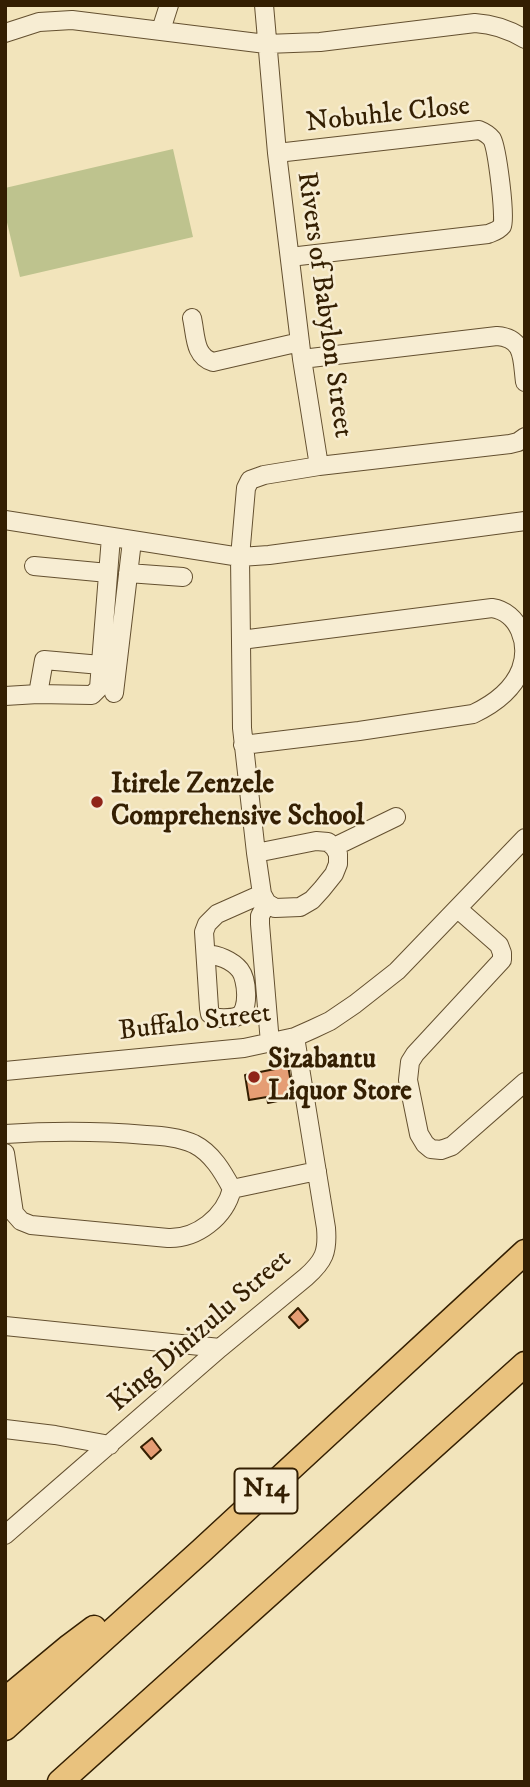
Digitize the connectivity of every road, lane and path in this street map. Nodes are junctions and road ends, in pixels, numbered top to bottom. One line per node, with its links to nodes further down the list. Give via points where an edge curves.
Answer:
1 (169, 5): 3 (street)
2 (264, 5): 6 (street, Rivers of Babylon Street)
3 (161, 30): 4 (street, via 72,20 39,22); 6 (street)
4 (5, 33)
5 (525, 39): 6 (street, via 500,27 475,23)
6 (266, 44): 7 (street, Rivers of Babylon Street)
7 (277, 153): 8 (street, Rivers of Babylon Street); 8 (street, Nobuhle Close, via 479,130 494,145 504,212 502,226 488,234)
8 (290, 257): 10 (street, Rivers of Babylon Street)
9 (192, 318): 10 (street, via 200,355 213,362)
10 (301, 351): 11 (street, via 508,337 519,347); 13 (street, Rivers of Babylon Street)
11 (525, 382)
12 (525, 437): 13 (street, via 496,446)
13 (318, 466): 18 (street, Rivers of Babylon Street, via 250,480)
14 (5, 520): 16 (street)
15 (525, 521): 18 (street)
16 (110, 537): 17 (street); 20 (street)
17 (131, 541): 18 (street); 21 (street)
18 (240, 557): 23 (street)
19 (34, 566): 20 (street)
20 (108, 573): 24 (street)
21 (128, 573): 22 (street); 25 (street)
22 (183, 577)
23 (241, 639): 28 (street); 28 (street, via 492,608 502,609 515,620 523,646 521,670 512,685 473,714)
24 (101, 664): 26 (street, via 99,688 92,695); 26 (street, via 44,660)
25 (114, 693)
26 (38, 694): 27 (street)
27 (5, 696)
28 (243, 745): 32 (street)
29 (396, 817): 31 (street)
30 (525, 838): 34 (street, Buffalo Street)
31 (334, 847): 32 (street, via 316,841); 33 (street, via 338,864 334,874 312,900 286,909 275,908)
32 (256, 853): 33 (street)
33 (265, 898): 35 (street, via 218,914 207,924); 37 (street, via 260,924)
34 (458, 908): 36 (street, Buffalo Street, via 373,991 330,1021); 39 (street, via 499,945 502,960 410,1062 408,1080 420,1139 435,1150 453,1146)
35 (205, 954)
36 (295, 1037): 37 (street, Buffalo Street); 42 (street, King Dinizulu Street)
37 (270, 1043): 38 (street, Buffalo Street)
38 (5, 1072)
39 (525, 1082)
40 (5, 1134): 43 (street, via 69,1131 183,1140 209,1156)
41 (5, 1153): 43 (street, via 15,1213 31,1225 178,1239 212,1221 226,1206)
42 (317, 1171): 43 (street); 46 (street, King Dinizulu Street, via 327,1238 324,1257 306,1278)
43 (232, 1189)
44 (525, 1252): 51 (highway, N14)
45 (5, 1326): 46 (street)
46 (220, 1348): 49 (street, King Dinizulu Street)
47 (525, 1364): 54 (highway, N14)
48 (5, 1429): 49 (street)
49 (110, 1445): 50 (street, King Dinizulu Street)
50 (5, 1535)
51 (200, 1552): 52 (highway, via 70,1646); 53 (highway, N14)
52 (5, 1700)
53 (5, 1728)
54 (60, 1782)

